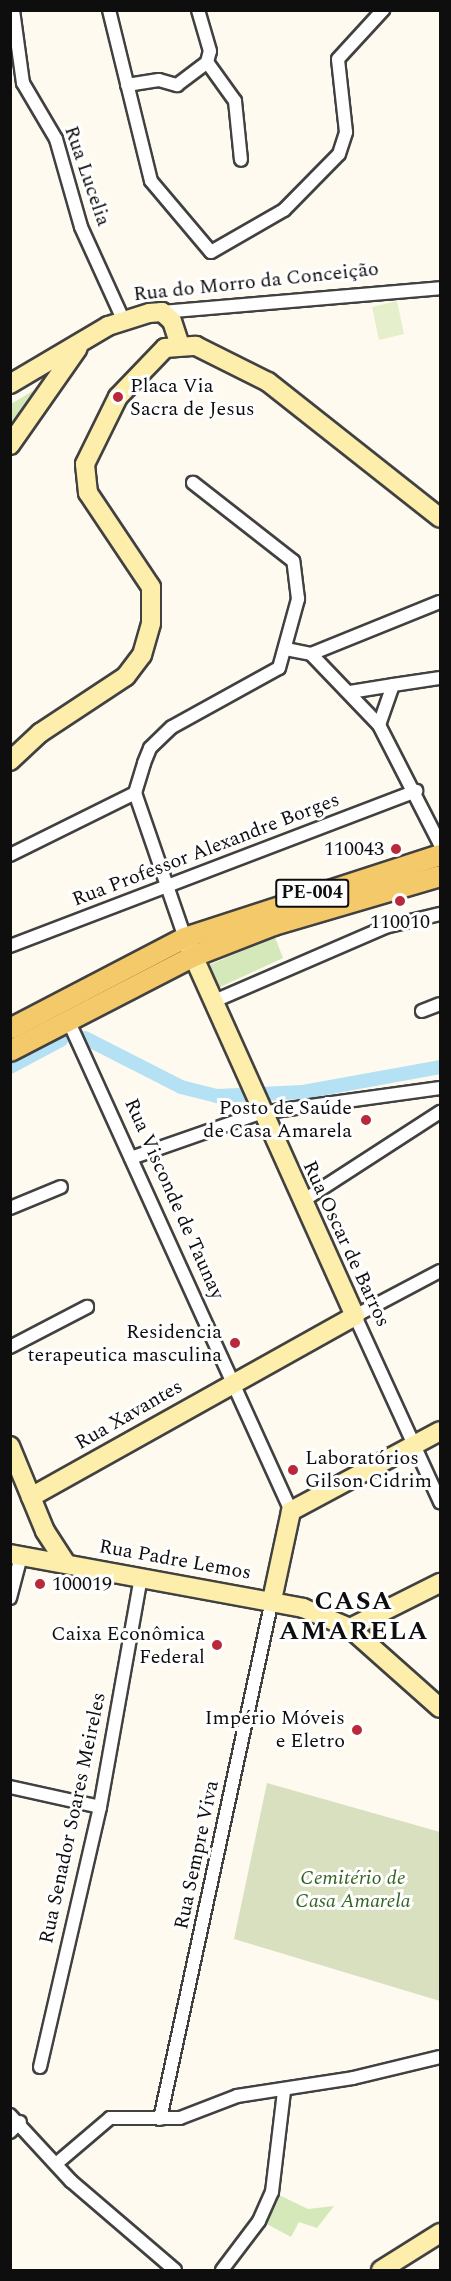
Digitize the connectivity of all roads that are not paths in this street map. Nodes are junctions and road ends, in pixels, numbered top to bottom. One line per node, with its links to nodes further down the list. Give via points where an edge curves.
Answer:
1 (13, 10): 10 (street, Rua Lucelia, via 23,83 56,139 81,227)
2 (109, 10): 6 (street)
3 (198, 10): 5 (street, via 210,51)
4 (383, 10): 6 (street, via 339,55 345,144 320,178 261,227 211,252 151,181)
5 (207, 62): 6 (street, via 177,86 159,80); 7 (street, via 235,101)
6 (127, 85)
7 (241, 160)
8 (441, 288): 9 (street, Rua do Morro da Conceição)
9 (162, 312): 10 (street, Rua do Morro da Conceição); 12 (street, via 172,321)
10 (123, 319): 11 (street, Rua do Morro da Conceição)
11 (82, 341): 13 (street, Rua do Morro da Conceição); 14 (street, Rua do Morro da Conceição)
12 (179, 343): 16 (street, via 196,346 268,382); 24 (street, via 154,357 126,384 85,464 88,492 151,587 151,623 142,655 126,676 40,733)
13 (10, 384)
14 (10, 445)
15 (193, 483): 18 (street, via 293,561 298,599)
16 (441, 518)
17 (441, 603): 19 (street)
18 (286, 649): 19 (street); 26 (street, via 279,668 216,699 159,737)
19 (312, 654): 22 (street)
20 (441, 678): 21 (street)
21 (393, 685): 22 (street); 23 (street)
22 (350, 692): 23 (street)
23 (379, 725): 25 (street)
24 (10, 760)
25 (416, 791): 27 (street); 33 (street, Rua Professor Alexandre Borges)
26 (135, 793): 28 (street); 33 (street)
27 (441, 844)
28 (10, 855)
29 (441, 855): 35 (main road, PE-004)
30 (441, 862): 31 (street, via 254,920 197,941 199,949 266,921)
31 (441, 870)
32 (441, 876): 37 (main road, PE-004, via 274,925)
33 (169, 884): 35 (street); 36 (street, Rua Professor Alexandre Borges)
34 (441, 914): 38 (street, via 385,927)
35 (185, 938): 37 (street, Rua Oscar de Barros); 42 (main road, PE-004)
36 (10, 946)
37 (192, 957): 38 (street, Rua Oscar de Barros); 41 (main road, PE-004)
38 (212, 1002): 47 (street, Rua Oscar de Barros)
39 (441, 1004): 40 (street)
40 (422, 1011)
41 (68, 1020): 45 (main road, PE-004); 49 (street, Rua Visconde de Taunay)
42 (10, 1029)
43 (10, 1038): 44 (street, via 159,959 161,967)
44 (10, 1045)
45 (10, 1051)
46 (441, 1088): 47 (street)
47 (259, 1109): 49 (street); 51 (street, Rua Oscar de Barros)
48 (441, 1112): 51 (street)
49 (132, 1158): 57 (street, Rua Visconde de Taunay)
50 (61, 1187): 52 (street)
51 (301, 1202): 55 (street, Rua Oscar de Barros)
52 (10, 1208)
53 (441, 1271): 55 (street, Rua Xavantes)
54 (87, 1307): 56 (street)
55 (355, 1316): 57 (street, Rua Xavantes); 59 (street, Rua Oscar de Barros)
56 (10, 1347)
57 (232, 1382): 61 (street, Rua Xavantes); 63 (street, Rua Visconde de Taunay)
58 (441, 1431): 59 (street)
59 (413, 1445): 62 (street, Rua Oscar de Barros); 63 (street)
60 (10, 1446): 61 (street)
61 (31, 1497): 64 (street)
62 (441, 1502)
63 (291, 1511): 70 (street)
64 (42, 1521): 65 (street, via 40,1537); 66 (street)
65 (16, 1555): 66 (street, Rua Padre Lemos); 69 (street)
66 (66, 1563): 67 (street, Rua Padre Lemos)
67 (141, 1576): 70 (street, Rua Padre Lemos); 74 (street, Rua Senador Soares Meireles)
68 (441, 1583): 71 (street)
69 (10, 1598)
70 (272, 1600): 71 (street, Rua Padre Lemos); 79 (street, Rua Sempre Viva)
71 (350, 1628): 72 (street, Rua Padre Lemos)
72 (441, 1708)
73 (10, 1787): 74 (street)
74 (100, 1807): 76 (street, Rua Senador Soares Meireles)
75 (441, 2056): 77 (street)
76 (39, 2067)
77 (284, 2091): 79 (street, via 237,2096 180,2118); 85 (street, via 272,2192 259,2221)
78 (15, 2119): 80 (street); 81 (street)
79 (160, 2119): 81 (street, via 110,2118)
80 (10, 2132)
81 (56, 2164): 83 (street)
82 (441, 2233): 86 (street)
83 (170, 2267): 84 (street)
84 (153, 2271)
85 (222, 2271)
86 (381, 2271)

